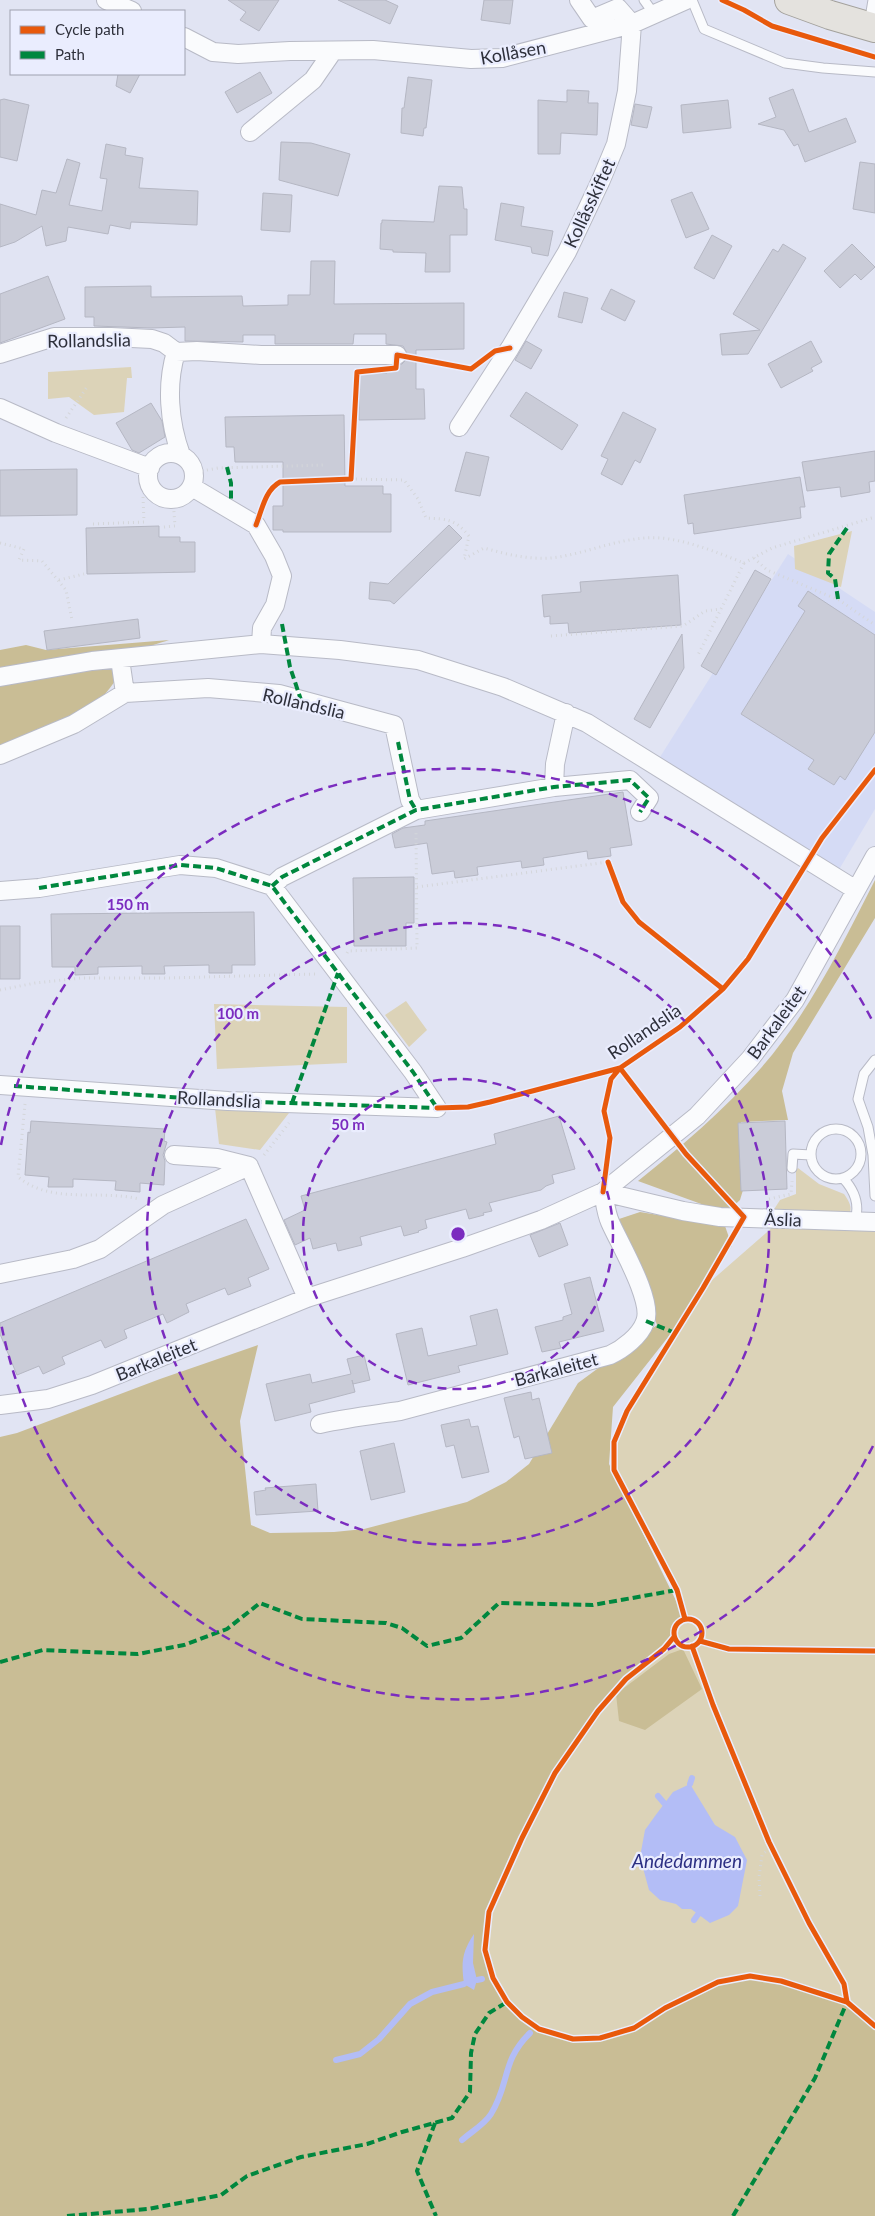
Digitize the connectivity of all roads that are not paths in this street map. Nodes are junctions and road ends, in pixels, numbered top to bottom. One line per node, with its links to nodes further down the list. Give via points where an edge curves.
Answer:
1 (106, 0): 8 (street)
2 (579, 0): 9 (street, via 592,20 618,8)
3 (686, 0): 7 (street, Kollåsen)
4 (692, 0): 13 (lane, via 704,29 785,62)
5 (789, 0): 10 (main road)
6 (873, 0): 10 (lane)
7 (649, 7): 9 (street, Kollåsen)
8 (130, 10)
9 (632, 24): 12 (street, Kollåsen, via 502,58 471,60 373,50); 19 (street, Kollåsskiftet, via 627,91 616,144 601,180 567,252)
10 (872, 28)
11 (185, 38): 12 (street, Kollåsen, via 213,52)
12 (332, 51): 14 (street, via 313,80)
13 (875, 72)
14 (250, 132)
15 (176, 352): 16 (street, Rollandslia, via 152,339 54,337); 17 (street); 20 (street, via 171,371 171,422)
16 (0, 354)
17 (397, 355)
18 (0, 408): 21 (street)
19 (459, 427)
20 (181, 455): 21 (street, via 159,456); 22 (street, via 192,465)
21 (149, 476): 22 (street, via 158,496 173,499 181,497)
22 (193, 480): 23 (street, via 256,525 274,556 282,576 275,605 262,628)
23 (261, 644): 24 (street); 27 (street, via 418,660 503,687)
24 (120, 658): 25 (street); 26 (street)
25 (0, 677)
26 (125, 692): 28 (street, Rollandslia, via 74,724); 30 (street, Rollandslia, via 208,688 279,694 394,725 410,800)
27 (566, 713): 29 (street, via 555,764); 34 (street, via 695,788)
28 (0, 755)
29 (554, 787): 30 (street); 31 (street, via 630,780 649,798)
30 (416, 810): 33 (street, via 282,877)
31 (640, 812)
32 (875, 856): 34 (street)
33 (272, 886): 35 (street, via 216,868 180,865 40,888); 37 (street, Rollandslia, via 438,1108 228,1101)
34 (856, 890): 45 (street, Barkaleitet, via 795,1000 750,1059 697,1116)
35 (0, 891)
36 (875, 1060): 38 (lane, via 864,1074 858,1099)
37 (0, 1085)
38 (871, 1143): 39 (lane); 46 (lane)
39 (859, 1148): 41 (lane, via 851,1135 828,1131 815,1140); 44 (lane, via 855,1169)
40 (174, 1155): 42 (street, via 217,1158)
41 (811, 1155): 43 (lane, via 792,1154); 44 (lane, via 821,1175)
42 (249, 1166): 49 (street, via 164,1205 100,1249 73,1260); 50 (street)
43 (792, 1168)
44 (844, 1178): 47 (lane, via 854,1190 858,1211)
45 (603, 1192): 47 (street, Åslia, via 720,1217); 50 (street, Barkaleitet, via 541,1220); 52 (street, Barkaleitet, via 609,1220 642,1289 646,1306 646,1321 626,1347 610,1355 400,1411)
46 (875, 1196)
47 (854, 1222): 48 (street, Åslia)
48 (875, 1222)
49 (0, 1274)
50 (307, 1298): 51 (street, Barkaleitet, via 92,1385 48,1399)
51 (0, 1406)
52 (320, 1424)

